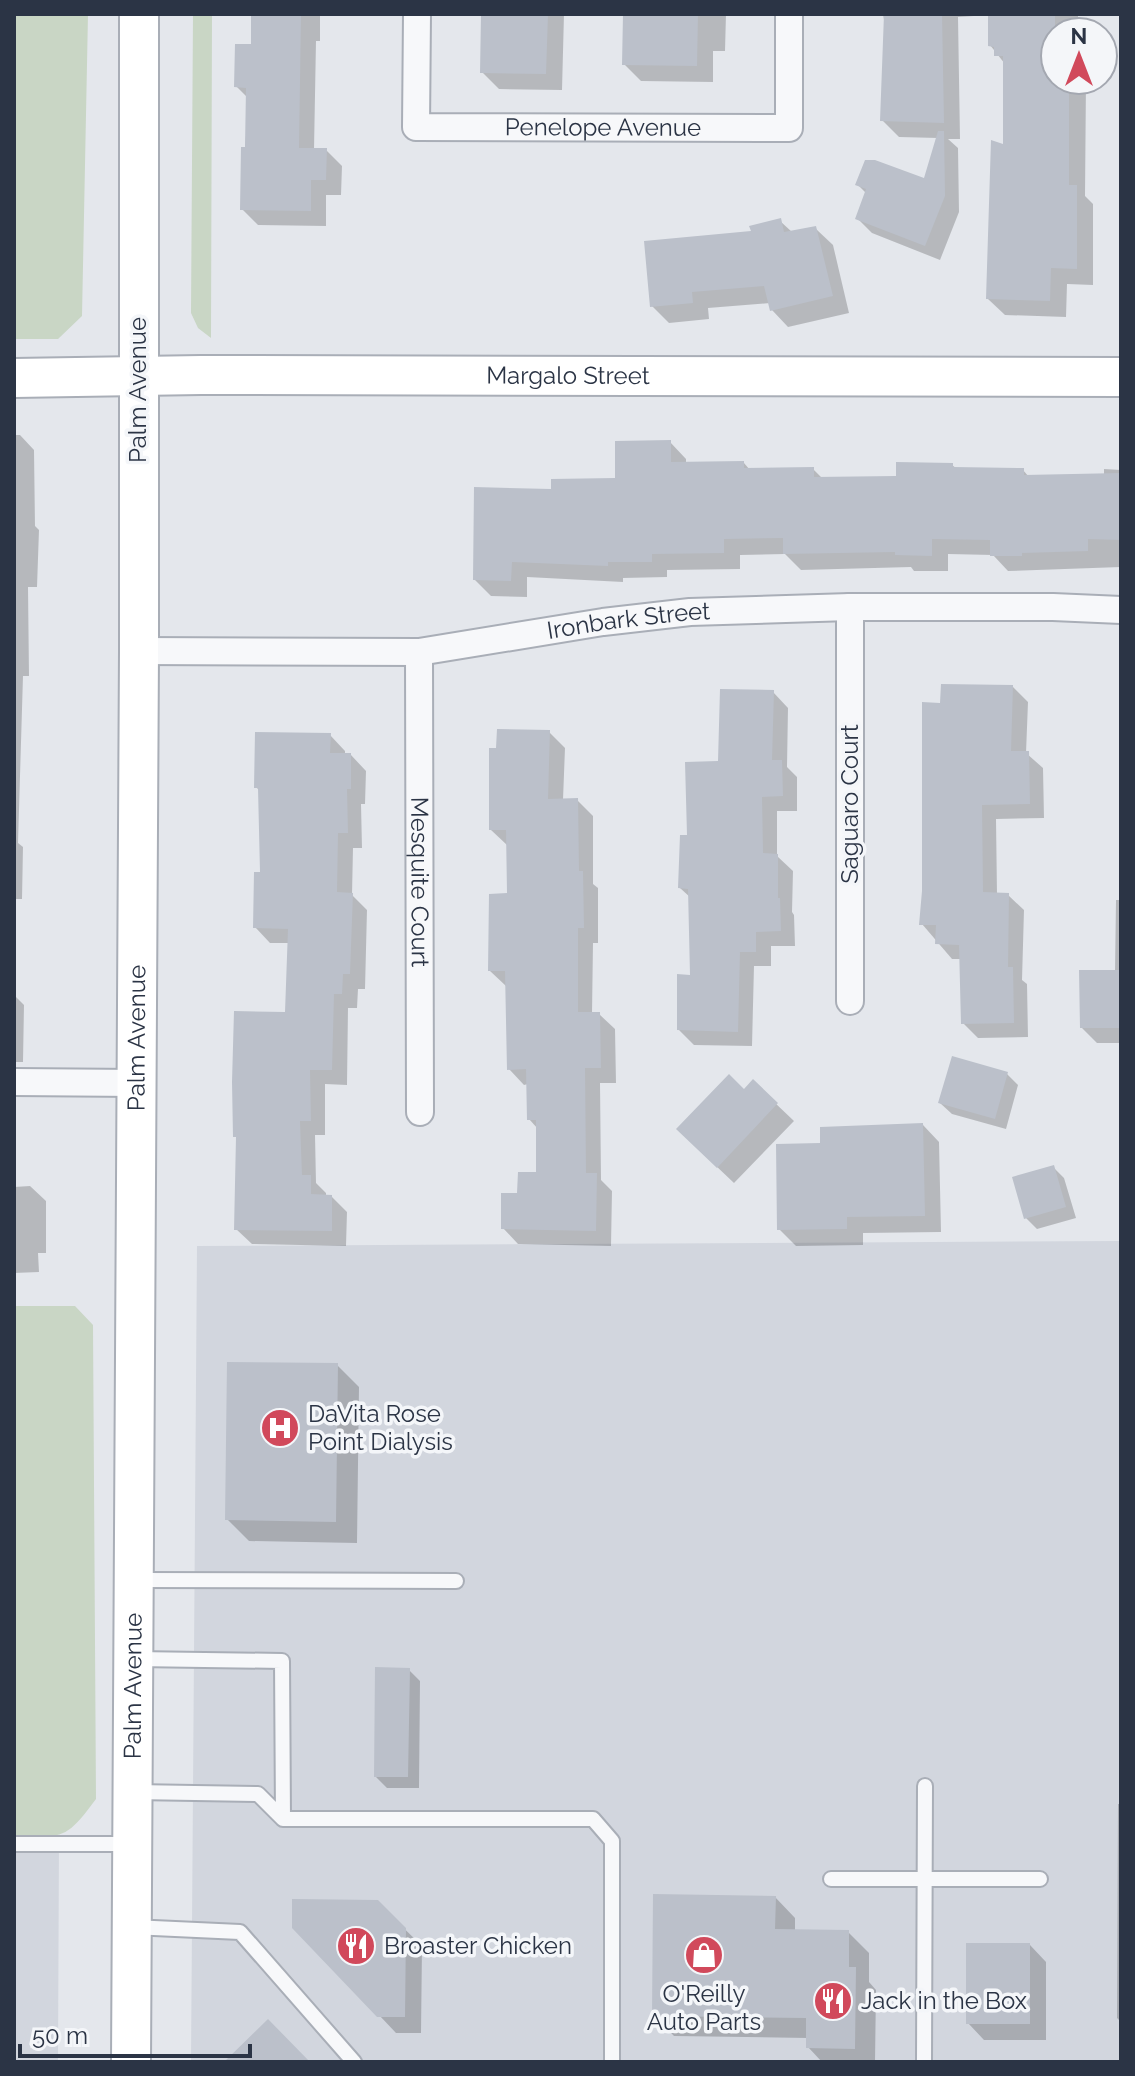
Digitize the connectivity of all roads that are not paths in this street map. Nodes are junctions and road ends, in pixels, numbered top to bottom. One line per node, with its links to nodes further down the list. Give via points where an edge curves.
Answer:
1 (139, 14): 4 (main road, Palm Avenue)
2 (417, 14): 3 (street, Penelope Avenue, via 416,127 789,128)
3 (789, 14)
4 (138, 377): 5 (main road, Margalo Street); 6 (main road, Margalo Street); 9 (main road, Palm Avenue)
5 (1121, 377)
6 (14, 378)
7 (850, 607): 8 (street, Ironbark Street); 10 (street, Ironbark Street, via 690,612); 11 (street, Saguaro Court)
8 (1121, 610)
9 (139, 651): 10 (street, Ironbark Street); 13 (main road, Palm Avenue)
10 (419, 652): 14 (street, Mesquite Court)
11 (850, 1001)
12 (14, 1082): 13 (street)
13 (137, 1083): 15 (main road, Palm Avenue)
14 (420, 1112)
15 (135, 1580): 16 (lane); 17 (main road, Palm Avenue)
16 (456, 1581)
17 (134, 1659): 19 (main road, Palm Avenue); 20 (lane, via 282,1661)
18 (925, 1786): 24 (lane)
19 (133, 1792): 20 (lane, via 258,1794); 22 (main road, Palm Avenue)
20 (283, 1819): 29 (lane, via 593,1819 612,1841)
21 (14, 1844): 22 (lane)
22 (132, 1844): 26 (main road, Palm Avenue)
23 (831, 1879): 24 (lane)
24 (925, 1879): 25 (lane); 30 (lane)
25 (1040, 1879)
26 (132, 1927): 27 (main road, Palm Avenue); 28 (lane, via 240,1932)
27 (131, 2062)
28 (354, 2062)
29 (612, 2062)
30 (924, 2062)

